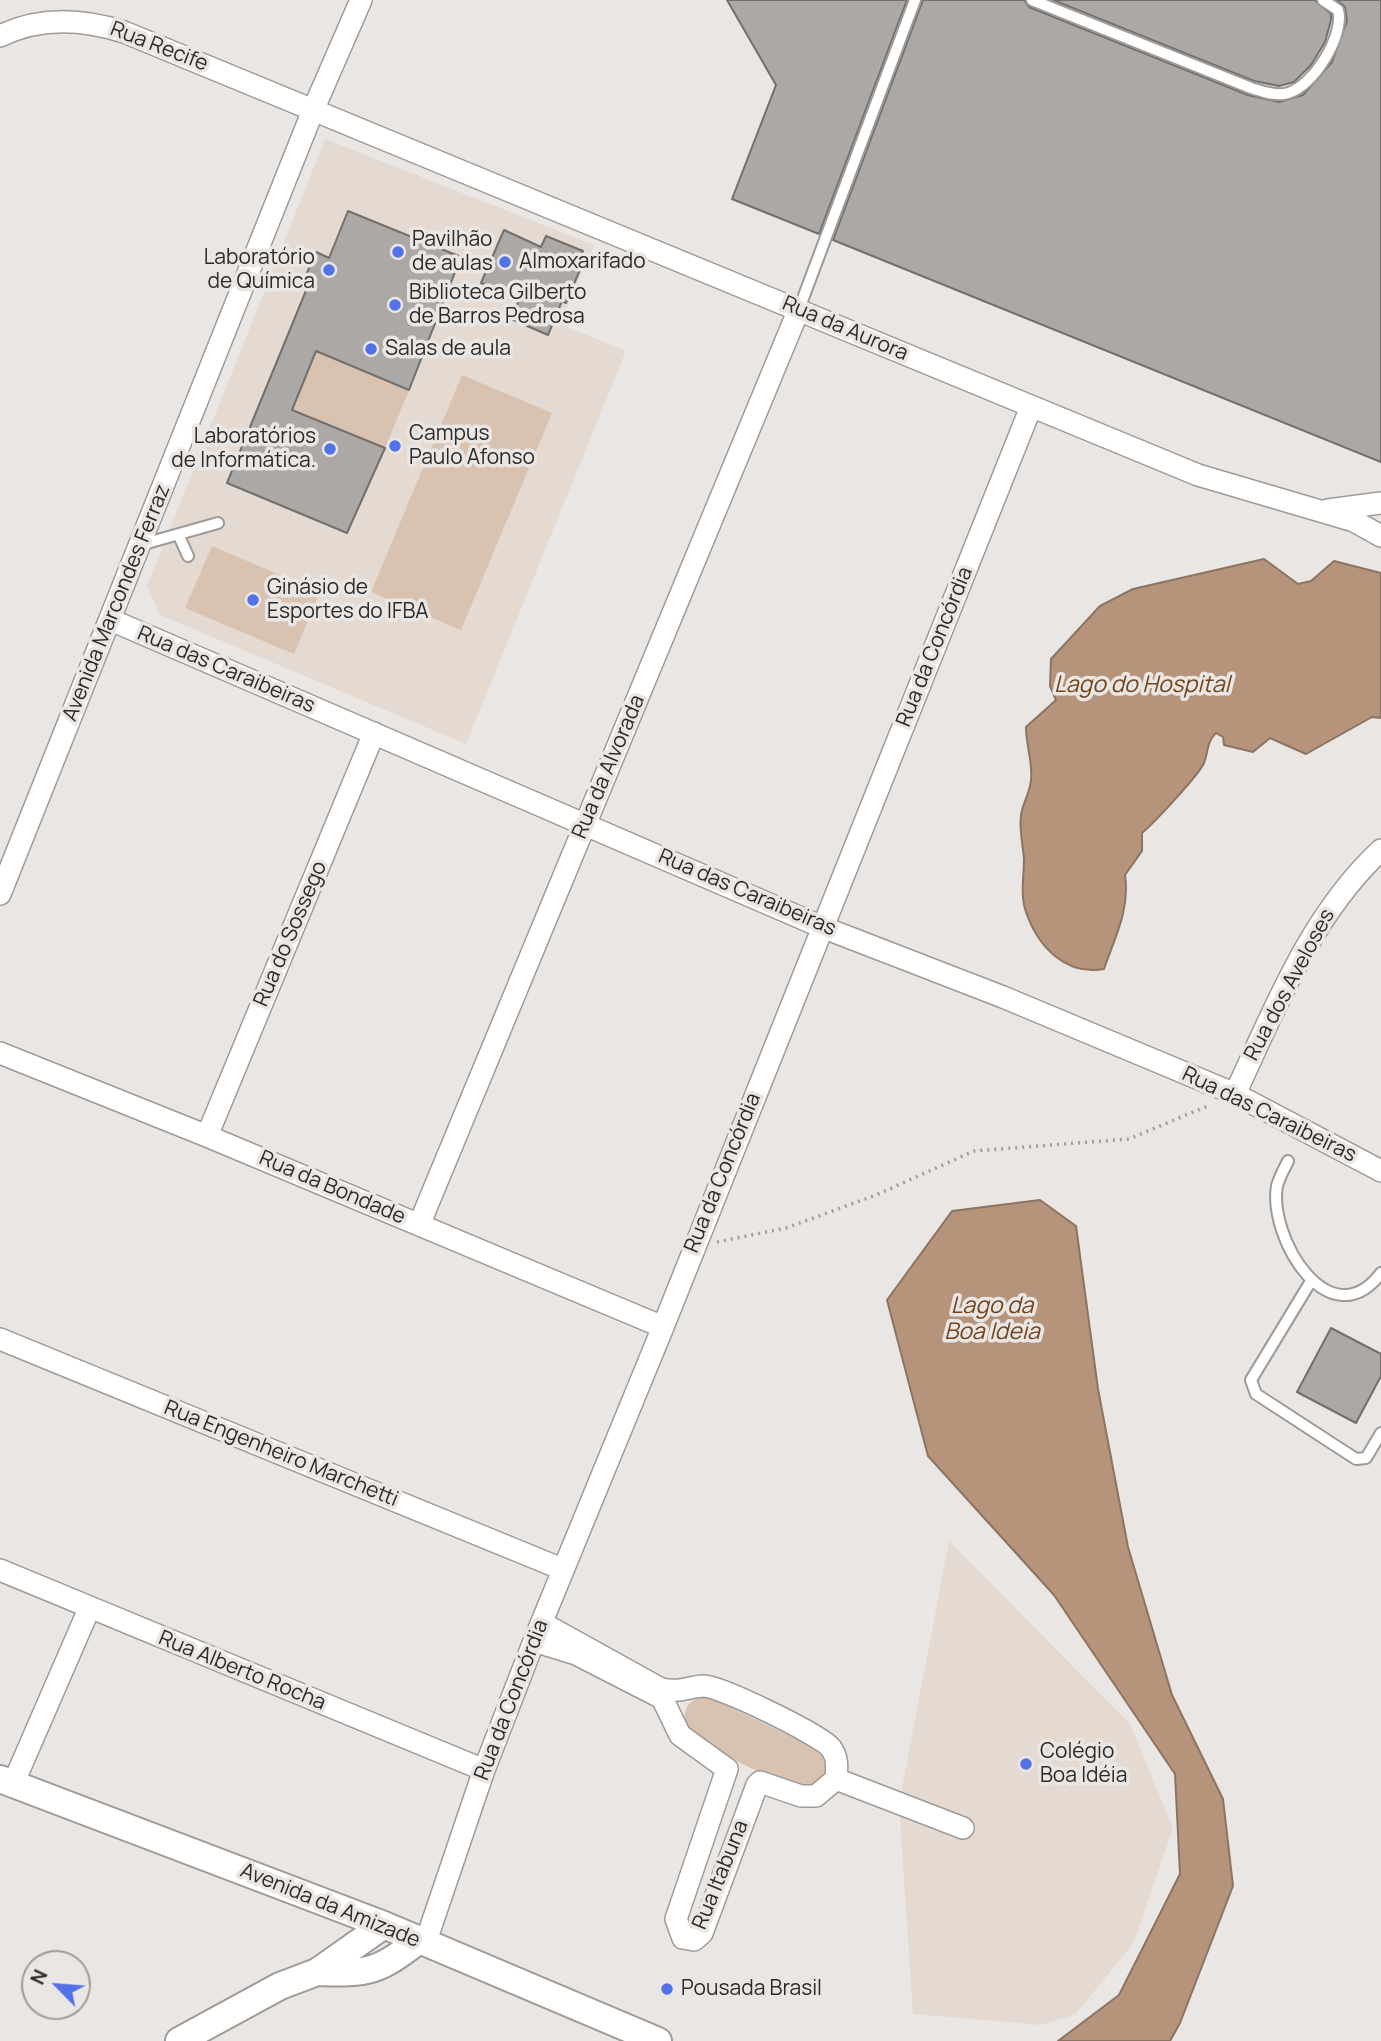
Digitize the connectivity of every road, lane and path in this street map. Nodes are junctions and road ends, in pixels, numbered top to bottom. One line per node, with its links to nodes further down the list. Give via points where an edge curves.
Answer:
1 (360, 0): 6 (street, Avenida Marcondes Ferraz)
2 (915, 0): 7 (lane)
3 (1032, 0): 4 (lane, via 1251,88 1289,93 1312,78 1322,64 1341,20 1338,10)
4 (1323, 0)
5 (0, 36): 6 (street, Rua Recife, via 64,20 90,21)
6 (314, 108): 7 (street, Rua da Aurora); 14 (street, Avenida Marcondes Ferraz)
7 (799, 309): 8 (street, Rua da Aurora); 18 (street, Rua da Alvorada)
8 (1031, 407): 10 (street, Rua da Aurora, via 1198,475); 21 (street, Rua da Concórdia)
9 (1381, 503): 10 (street)
10 (1320, 511): 13 (street, Rua da Aurora, via 1354,521)
11 (218, 523): 12 (lane)
12 (179, 536): 14 (lane); 15 (lane)
13 (1381, 536)
14 (140, 545): 16 (street, Avenida Marcondes Ferraz)
15 (188, 556)
16 (111, 620): 17 (street, Rua das Caraibeiras); 20 (street, Avenida Marcondes Ferraz)
17 (374, 733): 18 (street, Rua das Caraibeiras); 24 (street, Rua do Sossego)
18 (585, 823): 21 (street, Rua das Caraibeiras); 27 (street, Rua da Alvorada)
19 (1381, 850): 23 (street, Rua dos Aveloses, via 1325,912)
20 (0, 894)
21 (822, 927): 23 (street, Rua das Caraibeiras); 28 (street, Rua da Concórdia)
22 (0, 1053): 24 (street, Rua da Bondade)
23 (1234, 1094): 26 (street, Rua das Caraibeiras); 28 (path, via 1129,1139 974,1151 876,1195 786,1228)
24 (207, 1136): 27 (street, Rua da Bondade)
25 (1288, 1161): 30 (lane, via 1277,1185 1277,1208 1285,1240)
26 (1381, 1171)
27 (419, 1225): 31 (street, Rua da Bondade)
28 (694, 1246): 31 (street, Rua da Concórdia)
29 (1381, 1273): 30 (lane, via 1372,1285 1355,1294 1325,1290)
30 (1311, 1281): 33 (lane, via 1251,1387 1356,1459 1366,1458)
31 (663, 1327): 34 (street, Rua da Concórdia)
32 (0, 1339): 34 (street, Rua Engenheiro Marchetti)
33 (1381, 1433)
34 (562, 1569): 37 (street, Rua da Concórdia)
35 (0, 1570): 36 (street, Rua Alberto Rocha)
36 (89, 1609): 38 (street, Rua Alberto Rocha); 40 (street)
37 (538, 1632): 38 (street, Rua da Concórdia); 39 (street, via 661,1689 678,1692 705,1686 723,1691 811,1733 829,1746 837,1760); 39 (street, Rua Itabuna, via 662,1698 680,1735 727,1769 676,1919 683,1938 694,1940 702,1933 757,1785 761,1782 801,1796 816,1796)
38 (484, 1770): 43 (street, Rua da Concórdia)
39 (836, 1779): 41 (street)
40 (7, 1781): 42 (street, Avenida da Amizade)
41 (963, 1828)
42 (384, 1925): 43 (street, Avenida da Amizade); 44 (street)
43 (422, 1942): 44 (street, via 367,1972); 46 (street, Avenida da Amizade)
44 (317, 1972): 45 (street, via 280,1986)
45 (179, 2041)
46 (658, 2041)

